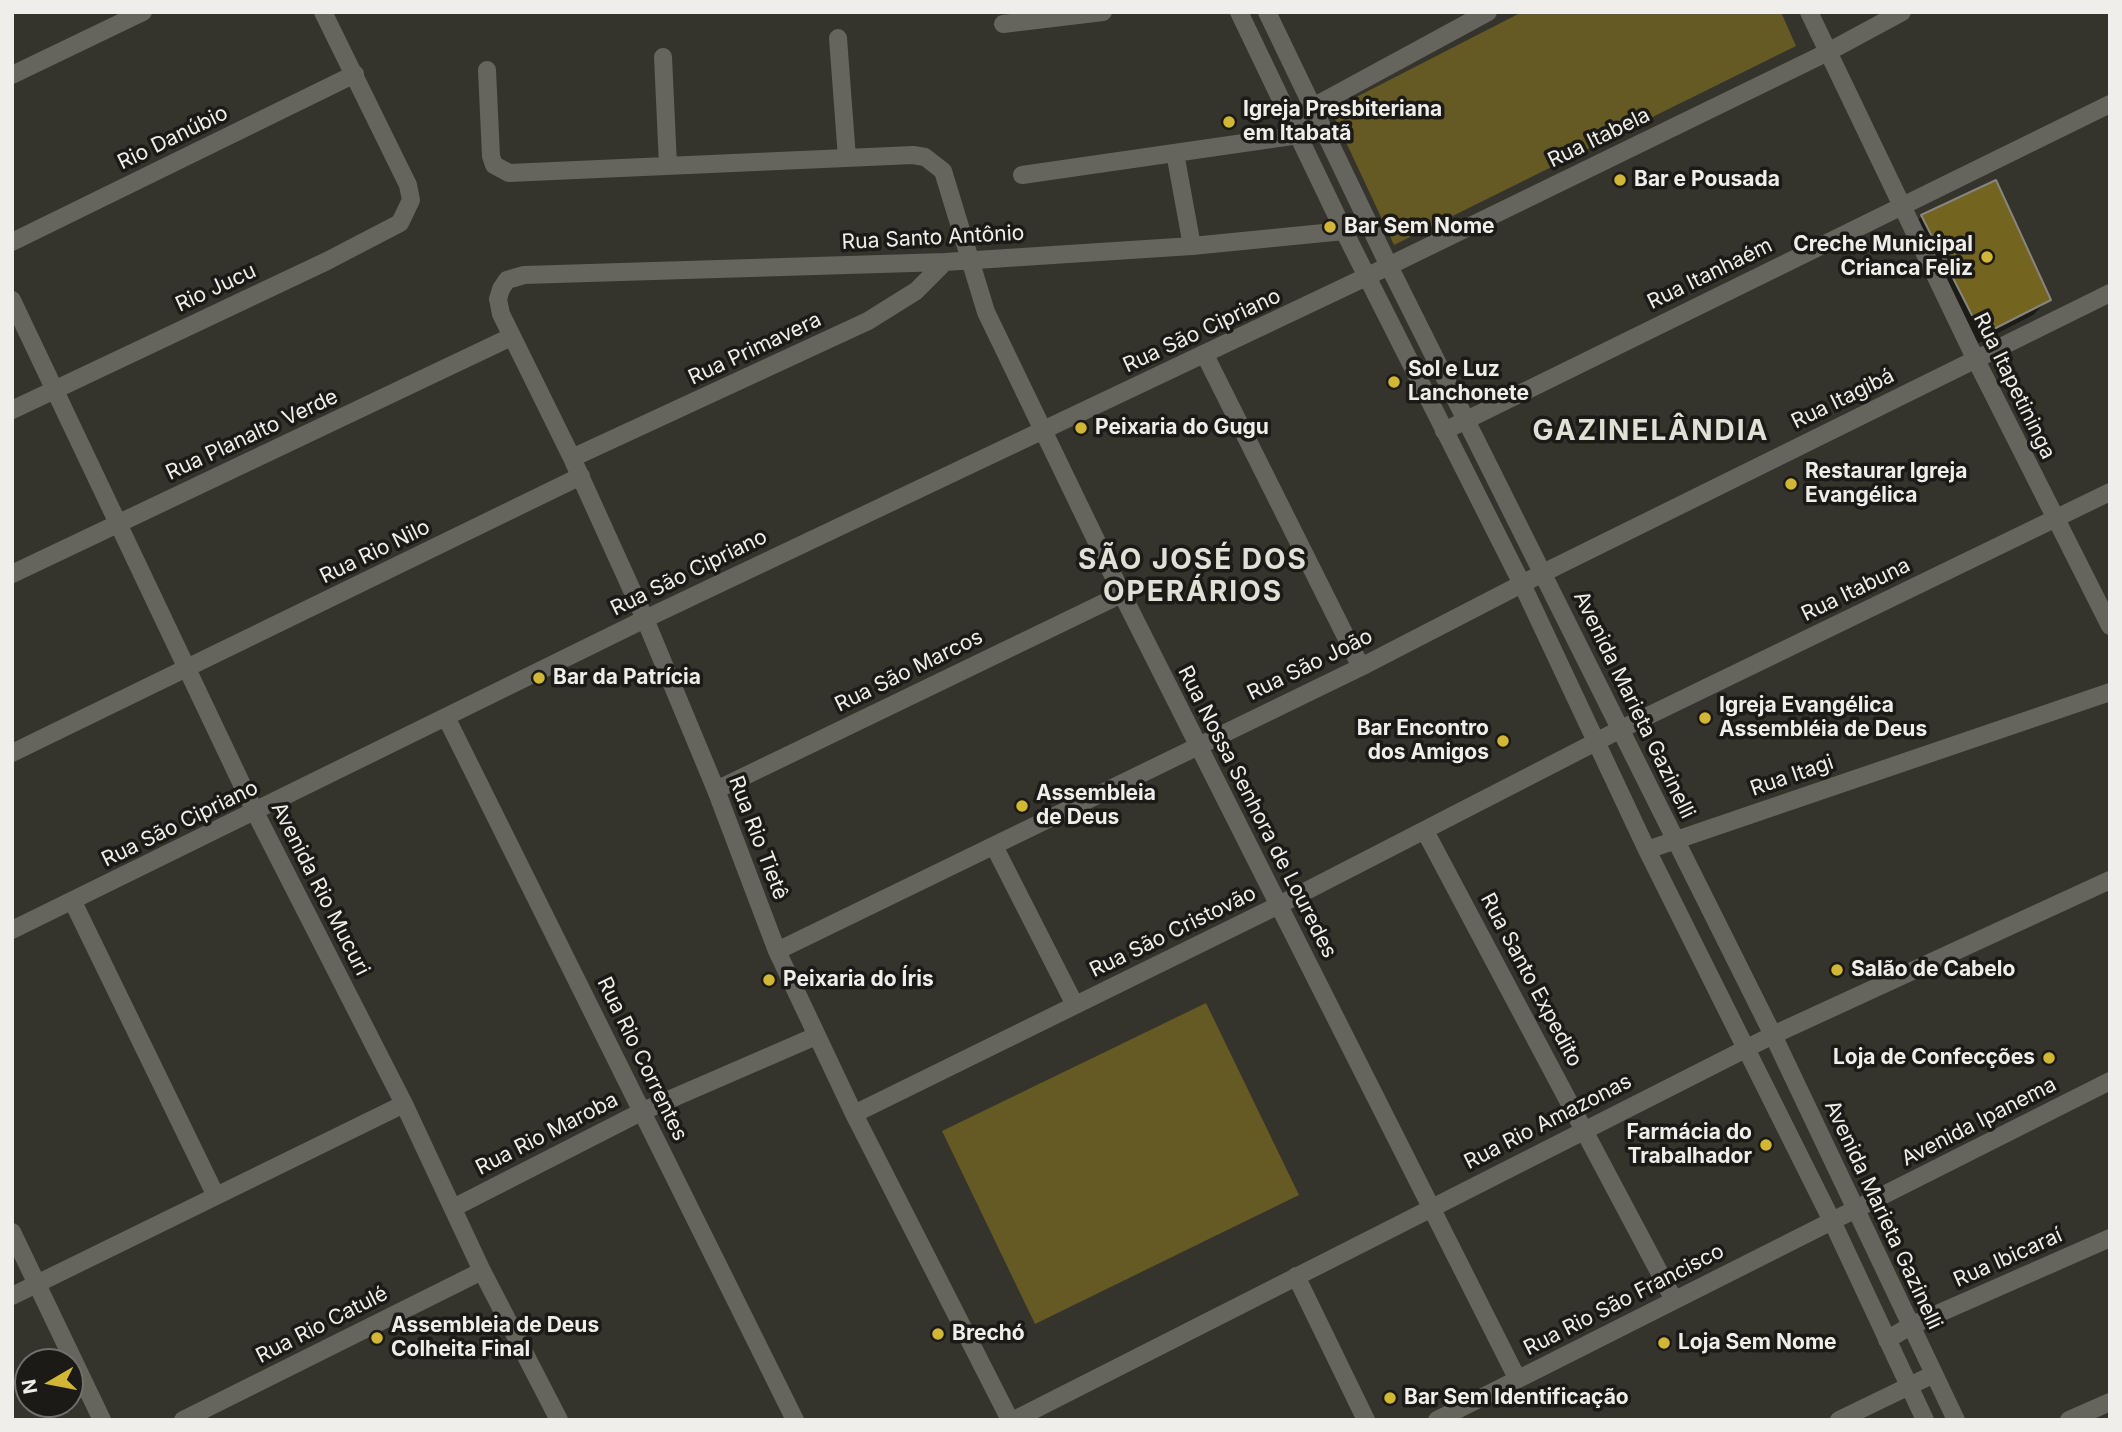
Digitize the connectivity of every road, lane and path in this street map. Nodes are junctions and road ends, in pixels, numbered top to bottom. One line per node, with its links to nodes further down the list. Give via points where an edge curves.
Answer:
1 (143, 12): 16 (street)
2 (323, 12): 15 (street)
3 (1103, 12): 10 (street)
4 (1239, 12): 19 (street)
5 (1268, 12): 18 (street, Avenida Marieta Gazinelli)
6 (1488, 12): 9 (street)
7 (1809, 12): 12 (street, Rua Itapetininga)
8 (1902, 12): 12 (street, Rua Itabela)
9 (1462, 18): 18 (street)
10 (1003, 24)
11 (838, 38): 21 (street)
12 (1828, 52): 24 (street, Rua Itapetininga); 30 (street, Rua Itabela)
13 (663, 57): 22 (street)
14 (486, 70): 22 (street, via 491,156 501,171)
15 (355, 74): 26 (street, Rio Danúbio); 38 (street, Rio Jucu, via 408,185 411,200 400,223)
16 (12, 75)
17 (2110, 104): 24 (street, Rua Itanhaém)
18 (1315, 105): 19 (street); 30 (street, Avenida Marieta Gazinelli)
19 (1295, 127): 20 (street); 25 (street)
20 (1175, 153): 23 (street); 27 (street)
21 (847, 158): 22 (street); 28 (street, Rua Nossa Senhora de Louredes, via 912,156 934,161 943,171)
22 (668, 165)
23 (1022, 175)
24 (1901, 205): 37 (street, Rua Itapetininga); 40 (street, Rua Itanhaém)
25 (1343, 232): 27 (street, Rua Santo Antônio); 32 (street)
26 (12, 242)
27 (1192, 246): 28 (street, Rua Santo Antônio)
28 (969, 260): 29 (street, Rua Santo Antônio); 41 (street, Rua Nossa Senhora de Louredes, via 986,312)
29 (945, 262): 31 (street, Rua Santo Antônio); 43 (street, Rua Primavera, via 916,291 868,321)
30 (1389, 265): 32 (street, Rua São Cipriano); 40 (street, Avenida Marieta Gazinelli)
31 (524, 275): 35 (street, Rua Rio Tietê, via 507,279 498,299)
32 (1366, 277): 36 (street, Rua São Cipriano); 42 (street)
33 (2110, 293): 37 (street, Rua Itagibá)
34 (12, 300): 38 (street, Avenida Rio Mucuri)
35 (511, 337): 43 (street, Rua Rio Tietê); 47 (street, Rua Planalto Verde)
36 (1205, 355): 41 (street, Rua São Cipriano); 54 (street)
37 (1975, 358): 46 (street, Rua Itapetininga); 48 (street, Rua Itagibá)
38 (56, 389): 39 (street, Rio Jucu); 47 (street, Avenida Rio Mucuri)
39 (12, 410)
40 (1467, 418): 42 (street, Rua Itanhaém); 48 (street, Avenida Marieta Gazinelli)
41 (1045, 430): 51 (street, Rua Nossa Senhora de Louredes); 52 (street, Rua São Cipriano)
42 (1444, 431): 50 (street)
43 (572, 458): 44 (street, Rua Rio Tietê)
44 (581, 475): 52 (street, Rua Rio Tietê); 55 (street, Rua Rio Nilo)
45 (2110, 492): 46 (street, Rua Itabuna)
46 (2055, 519): 53 (street, Rua Itapetininga); 58 (street, Rua Itabuna)
47 (120, 523): 49 (street, Rua Planalto Verde); 55 (street, Avenida Rio Mucuri)
48 (1543, 573): 50 (street, Rua Itagibá); 58 (street, Avenida Marieta Gazinelli)
49 (12, 575)
50 (1522, 584): 54 (street, Rua São João); 59 (street)
51 (1122, 594): 60 (street, Rua Nossa Senhora de Louredes); 62 (street, Rua São Marcos)
52 (645, 619): 57 (street, Rua São Cipriano); 62 (street, Rua Rio Tietê)
53 (2110, 626)
54 (1361, 667): 60 (street, Rua São João)
55 (189, 669): 61 (street, Rua Rio Nilo); 63 (street, Avenida Rio Mucuri)
56 (2110, 692): 65 (street, Rua Itagi)
57 (447, 719): 63 (street, Rua São Cipriano); 79 (street, Rua Rio Correntes)
58 (1621, 729): 59 (street, Rua São Cristovão); 65 (street, Avenida Marieta Gazinelli)
59 (1595, 743): 64 (street, Rua São Cristovão); 67 (street)
60 (1198, 744): 66 (street, Rua São João); 70 (street, Rua Nossa Senhora de Louredes)
61 (12, 754)
62 (716, 790): 72 (street, Rua Rio Tietê)
63 (255, 812): 69 (street, Rua São Cipriano); 78 (street, Avenida Rio Mucuri)
64 (1425, 831): 70 (street, Rua São Cristovão); 81 (street, Rua Santo Expedito)
65 (1675, 840): 67 (street, Rua Itagi); 74 (street, Avenida Marieta Gazinelli)
66 (994, 846): 72 (street, Rua São João); 73 (street)
67 (1647, 849): 76 (street)
68 (2110, 880): 74 (street, Rua Rio Amazonas)
69 (73, 902): 71 (street, Rua São Cipriano); 82 (street)
70 (1279, 905): 73 (street, Rua São Cristovão); 83 (street, Rua Nossa Senhora de Louredes)
71 (12, 930)
72 (777, 951): 75 (street, Rua Rio Tietê)
73 (1075, 1004): 80 (street, Rua São Cristovão)
74 (1773, 1035): 76 (street, Rua Rio Amazonas); 85 (street, Avenida Marieta Gazinelli)
75 (816, 1036): 79 (street, Rua Rio Maroba); 80 (street, Rua Rio Tietê)
76 (1746, 1049): 81 (street, Rua Rio Amazonas); 86 (street)
77 (2110, 1081): 85 (street, Avenida Ipanema)
78 (404, 1104): 82 (street); 84 (street, Avenida Rio Mucuri)
79 (643, 1111): 84 (street, Rua Rio Maroba); 104 (street, Rua Rio Correntes)
80 (854, 1114): 105 (street, Rua Rio Tietê)
81 (1584, 1129): 83 (street, Rua Rio Amazonas); 93 (street, Rua Santo Expedito)
82 (216, 1196): 91 (street)
83 (1431, 1207): 90 (street, Rua Rio Amazonas); 97 (street, Rua Nossa Senhora de Louredes)
84 (453, 1208): 89 (street, Avenida Rio Mucuri)
85 (1858, 1208): 86 (street, Avenida Ipanema); 94 (street, Avenida Marieta Gazinelli)
86 (1832, 1221): 93 (street, Rua Rio São Francisco); 95 (street)
87 (12, 1233): 91 (street)
88 (2110, 1238): 94 (street, Rua Ibicaraí)
89 (482, 1271): 102 (street, Rua Rio Catulé); 103 (street, Avenida Rio Mucuri)
90 (1296, 1276): 105 (street, Rua Rio Amazonas); 106 (street)
91 (37, 1283): 92 (street); 101 (street)
92 (12, 1296)
93 (1674, 1300): 97 (street, Rua Rio São Francisco)
94 (1910, 1326): 95 (street, Rua Ibicaraí); 96 (street, Avenida Marieta Gazinelli)
95 (1887, 1340): 98 (street)
96 (1932, 1375): 98 (street); 109 (street, Avenida Marieta Gazinelli)
97 (1517, 1378): 100 (street, Rua Rio São Francisco)
98 (1907, 1387): 107 (street); 108 (street)
99 (2110, 1402): 110 (street)
100 (1442, 1419)
101 (102, 1420)
102 (183, 1420)
103 (559, 1420)
104 (795, 1420)
105 (1012, 1420)
106 (1366, 1420)
107 (1839, 1420)
108 (1925, 1420)
109 (1956, 1420)
110 (2069, 1420)

